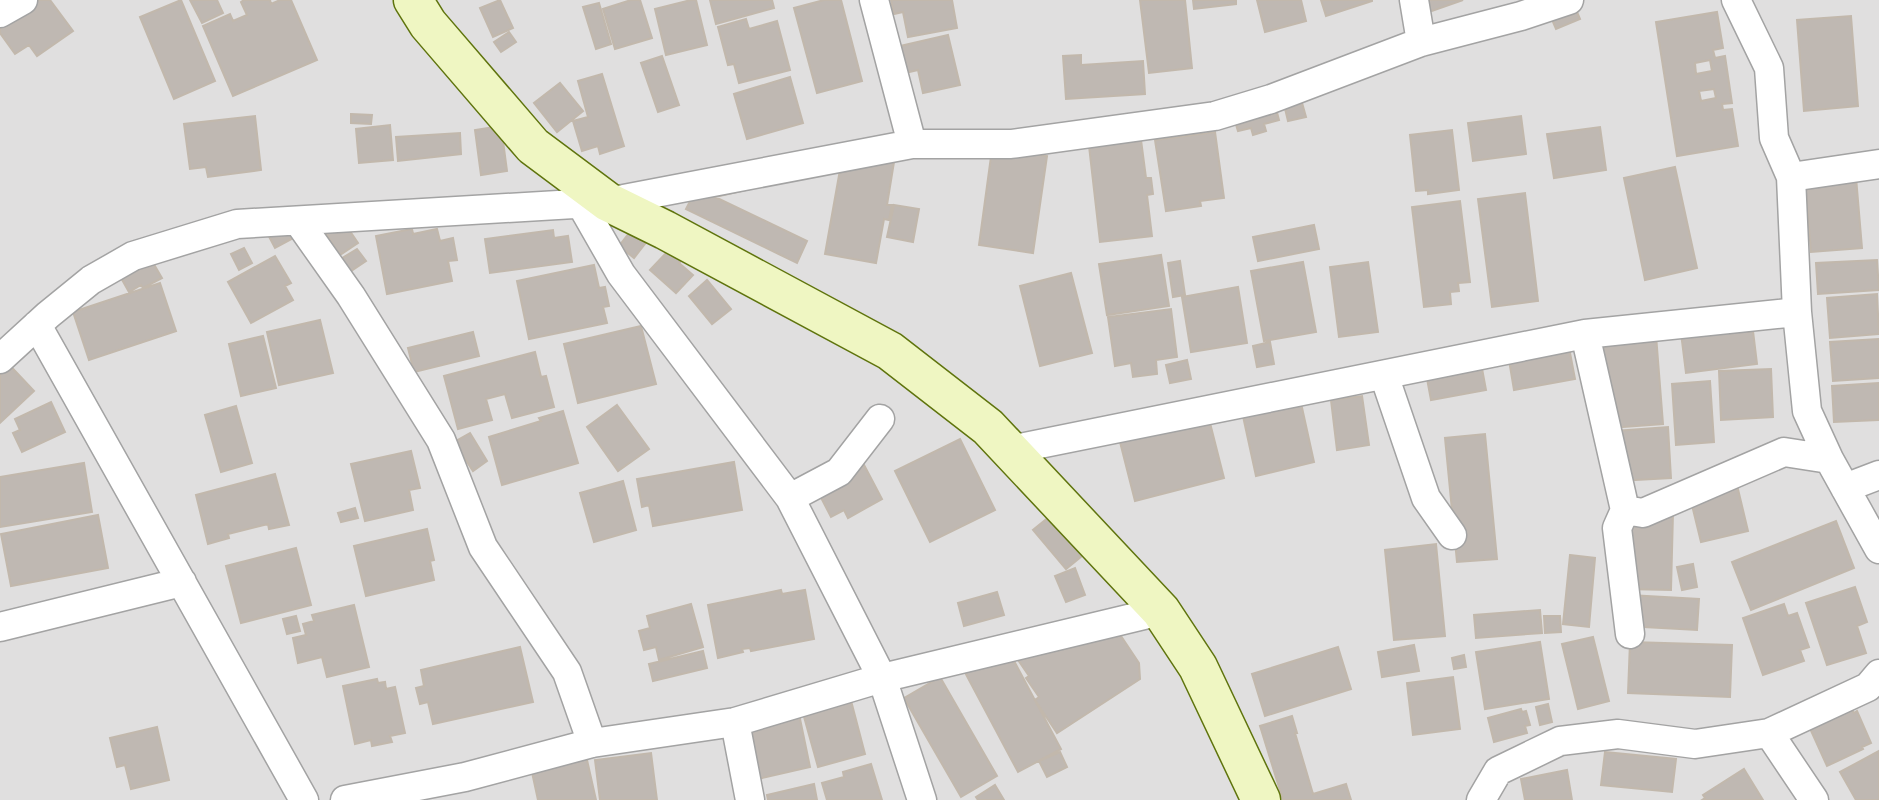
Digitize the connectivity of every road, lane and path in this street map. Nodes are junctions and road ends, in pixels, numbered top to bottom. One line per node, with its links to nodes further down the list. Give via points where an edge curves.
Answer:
1 (23, 0): 7 (street)
2 (413, 0): 12 (street, via 428,24 533,146)
3 (874, 0): 9 (street)
4 (1414, 0): 8 (street)
5 (1569, 0): 8 (street)
6 (1736, 0): 11 (street, via 1769,68 1774,138)
7 (0, 13)
8 (1421, 42): 9 (street, via 1215,116 1011,144)
9 (912, 144): 12 (street)
10 (1879, 164): 11 (street)
11 (1791, 177): 14 (street)
12 (594, 203): 13 (street); 20 (street, via 665,230 890,351 988,427); 24 (street, via 621,274)
13 (298, 220): 15 (street, via 237,224 133,256 91,280); 36 (street, via 441,440 484,547 567,672)
14 (1797, 312): 16 (street); 21 (street, via 1807,411)
15 (37, 325): 17 (street); 28 (street)
16 (1585, 334): 18 (street); 25 (street)
17 (0, 359)
18 (1384, 375): 20 (street); 26 (street, via 1426,498)
19 (880, 419): 24 (street, via 839,472)
20 (1010, 450): 29 (street)
21 (1829, 459): 23 (street); 25 (street, via 1784,452 1643,513)
22 (1879, 475): 23 (street)
23 (1845, 488): 27 (street)
24 (790, 498): 33 (street)
25 (1625, 510): 31 (street, via 1617,528)
26 (1452, 535)
27 (1879, 549)
28 (182, 582): 30 (street); 38 (street)
29 (1161, 611): 33 (street); 42 (street, via 1198,667)
30 (0, 627)
31 (1630, 634)
32 (1879, 674): 35 (street, via 1868,687)
33 (881, 678): 34 (street); 41 (street)
34 (735, 722): 36 (street); 40 (street)
35 (1769, 733): 43 (street, via 1695,744 1618,734 1560,741 1498,771); 44 (street)
36 (592, 743): 37 (street)
37 (467, 788): 39 (street)
38 (304, 800)
39 (345, 800)
40 (750, 800)
41 (922, 800)
42 (1261, 800)
43 (1481, 800)
44 (1814, 800)

